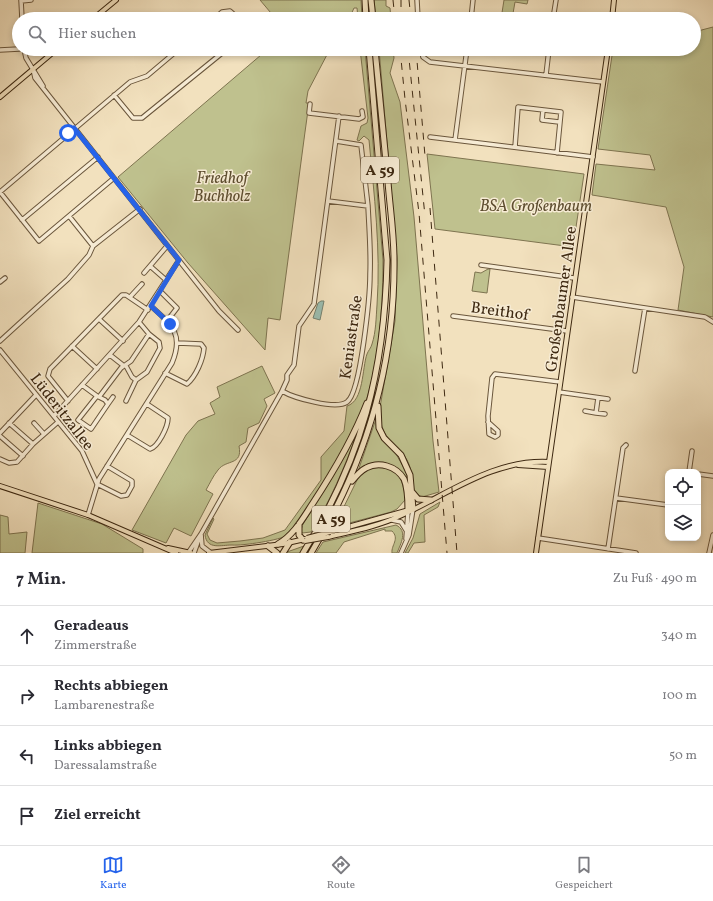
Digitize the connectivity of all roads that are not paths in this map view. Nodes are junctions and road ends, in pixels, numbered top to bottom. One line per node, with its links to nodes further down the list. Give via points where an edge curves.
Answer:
1 (21, 0): 2 (street); 10 (street)
2 (30, 0)
3 (116, 0): 11 (main road)
4 (365, 0): 14 (highway)
5 (371, 0): 15 (highway)
6 (417, 0): 16 (street)
7 (473, 0): 17 (street)
8 (556, 0): 18 (street)
9 (614, 0): 19 (main road)
10 (22, 12)
11 (101, 12)
12 (222, 12): 13 (street)
13 (232, 12)
14 (366, 12)
15 (372, 12)
16 (418, 12)
17 (471, 12)
18 (554, 12)
19 (613, 12)
20 (12, 49): 21 (street)
21 (0, 50)
22 (26, 56): 33 (street)
23 (49, 56): 33 (main road)
24 (170, 56): 36 (street, via 146,76 130,82)
25 (218, 56): 36 (street, via 142,118 133,118)
26 (370, 56): 94 (highway, A 59, via 387,260 385,320)
27 (376, 56): 101 (highway, A 59, via 394,259 389,339)
28 (424, 56): 32 (street, via 426,60)
29 (466, 56): 32 (street)
30 (549, 56): 34 (street)
31 (607, 56): 35 (main road, Großenbaumer Allee)
32 (464, 66): 34 (street); 45 (street)
33 (33, 69): 37 (main road); 43 (street, via 35,78)
34 (546, 75): 35 (street)
35 (603, 82): 49 (main road, Großenbaumer Allee)
36 (114, 95): 43 (street)
37 (0, 97)
38 (310, 104): 41 (street, via 310,112)
39 (543, 110): 42 (street, via 542,120); 42 (street, via 561,112); 47 (street, via 518,107)
40 (362, 111): 41 (street, via 361,119)
41 (339, 116): 46 (street)
42 (559, 122): 48 (street)
43 (74, 128): 50 (street); 52 (street)
44 (430, 137): 45 (street)
45 (455, 140): 47 (street)
46 (336, 141): 53 (street); 54 (street, Keniastraße, via 362,144)
47 (515, 148): 48 (street)
48 (557, 153): 49 (street)
49 (593, 157): 65 (main road, Großenbaumer Allee)
50 (98, 158): 51 (street); 57 (street)
51 (114, 178): 55 (street); 56 (street)
52 (0, 192): 57 (street)
53 (328, 202): 54 (street); 96 (street, via 314,304 299,326 294,365 287,375)
54 (368, 206): 96 (street, Keniastraße, via 370,282 359,370 352,398 346,403 339,404 304,400)
55 (140, 209): 58 (street); 59 (street)
56 (69, 216): 57 (street, via 39,241); 58 (street)
57 (22, 220)
58 (93, 246): 82 (street, via 89,255 68,279)
59 (167, 246): 60 (street); 62 (street)
60 (179, 260): 66 (street); 79 (street, via 219,311)
61 (481, 265): 65 (street)
62 (150, 266): 63 (street); 66 (street)
63 (144, 273)
64 (5, 278): 67 (street)
65 (574, 278): 71 (main road, Großenbaumer Allee)
66 (166, 280): 69 (street)
67 (0, 282)
68 (142, 284): 70 (street)
69 (160, 290): 72 (street); 76 (street, via 177,308)
70 (130, 297): 72 (street); 75 (street, via 122,295)
71 (572, 297): 73 (street); 80 (main road, Großenbaumer Allee)
72 (149, 308): 76 (street); 77 (street)
73 (645, 308): 78 (street, via 706,317); 90 (street)
74 (453, 316): 80 (street, Breithof)
75 (99, 318): 83 (street); 85 (street)
76 (167, 321): 84 (street)
77 (138, 322): 81 (street); 83 (street)
78 (713, 322)
79 (238, 330)
80 (567, 331): 93 (main road, Großenbaumer Allee)
81 (149, 334): 88 (street); 92 (street, via 159,342 160,348 147,372)
82 (0, 341)
83 (123, 341): 87 (street)
84 (178, 343): 91 (street, via 172,363); 91 (street, via 201,344 204,348 202,359 187,384)
85 (72, 346): 89 (street); 104 (street, via 48,374)
86 (1, 351): 98 (street, Lüderitzallee)
87 (110, 355): 88 (street); 89 (street)
88 (125, 366): 92 (street); 99 (street)
89 (97, 369): 95 (street)
90 (635, 371)
91 (165, 373): 107 (street)
92 (136, 380): 105 (street)
93 (560, 382): 97 (main road, Großenbaumer Allee); 113 (street, via 495,374 492,378)
94 (375, 384): 139 (highway, via 350,443); 158 (highway, A 59, via 342,483 321,525)
95 (82, 385): 99 (street); 104 (street)
96 (282, 392): 141 (street)
97 (558, 392): 102 (street); 124 (main road, Großenbaumer Allee)
98 (36, 395): 111 (street, Lüderitzallee); 114 (street)
99 (98, 396): 106 (street); 106 (street, via 84,410 78,420 80,422 94,428)
100 (112, 397): 106 (street)
101 (378, 398): 130 (highway, A 59, via 362,452); 132 (highway, via 379,428 384,438 405,462 410,474)
102 (598, 398): 103 (street); 109 (street)
103 (608, 399)
104 (68, 401): 111 (street)
105 (126, 401)
106 (108, 404)
107 (147, 404): 118 (street); 118 (street, via 168,418 168,424 156,445 150,449)
108 (585, 411): 109 (street)
109 (596, 412): 110 (street)
110 (605, 414)
111 (54, 416): 112 (street, Lüderitzallee)
112 (58, 422): 117 (street); 129 (street, Lüderitzallee, via 84,455)
113 (488, 422)
114 (9, 423): 116 (street); 119 (street)
115 (34, 423): 117 (street)
116 (0, 434): 122 (street)
117 (44, 434): 119 (street)
118 (127, 436): 125 (street)
119 (33, 444): 122 (street)
120 (626, 445): 133 (street, via 623,448)
121 (692, 451): 126 (street)
122 (23, 456): 123 (street, via 14,464)
123 (0, 459)
124 (548, 465): 134 (main road, via 528,462 488,472); 144 (main road, Großenbaumer Allee)
125 (107, 466): 129 (street); 129 (street, via 132,481 132,486 124,496)
126 (689, 469)
127 (701, 474): 128 (street)
128 (713, 476)
129 (97, 484): 137 (street)
130 (349, 484): 136 (highway, via 366,467 391,467 405,482); 159 (highway, A 59)
131 (0, 486): 137 (main road)
132 (412, 491): 134 (highway, via 418,498); 136 (highway)
133 (616, 498): 135 (street); 152 (street)
134 (431, 500): 136 (main road)
135 (665, 505)
136 (410, 510): 138 (main road); 140 (street); 142 (main road); 147 (street, via 411,527)
137 (88, 515): 149 (main road)
138 (391, 520): 140 (street, via 401,522); 142 (main road)
139 (300, 523): 145 (highway, via 299,535); 148 (highway)
140 (407, 532): 147 (street)
141 (201, 534): 154 (street); 155 (street, via 202,546)
142 (329, 534): 145 (main road, bridge)
143 (713, 535): 164 (street)
144 (538, 538): 151 (street); 161 (main road, Großenbaumer Allee)
145 (305, 540): 146 (main road)
146 (290, 542): 148 (main road); 157 (highway)
147 (406, 542): 160 (street)
148 (278, 544): 150 (main road)
149 (158, 546): 153 (main road); 154 (main road)
150 (268, 546): 155 (main road); 156 (highway)
151 (603, 548): 152 (street); 162 (street)
152 (608, 549): 163 (street)
153 (176, 553)
154 (190, 553)
155 (210, 553)
156 (276, 553)
157 (282, 553)
158 (303, 553)
159 (311, 553)
160 (401, 553)
161 (536, 553)
162 (602, 553)
163 (636, 553)
164 (709, 553)

